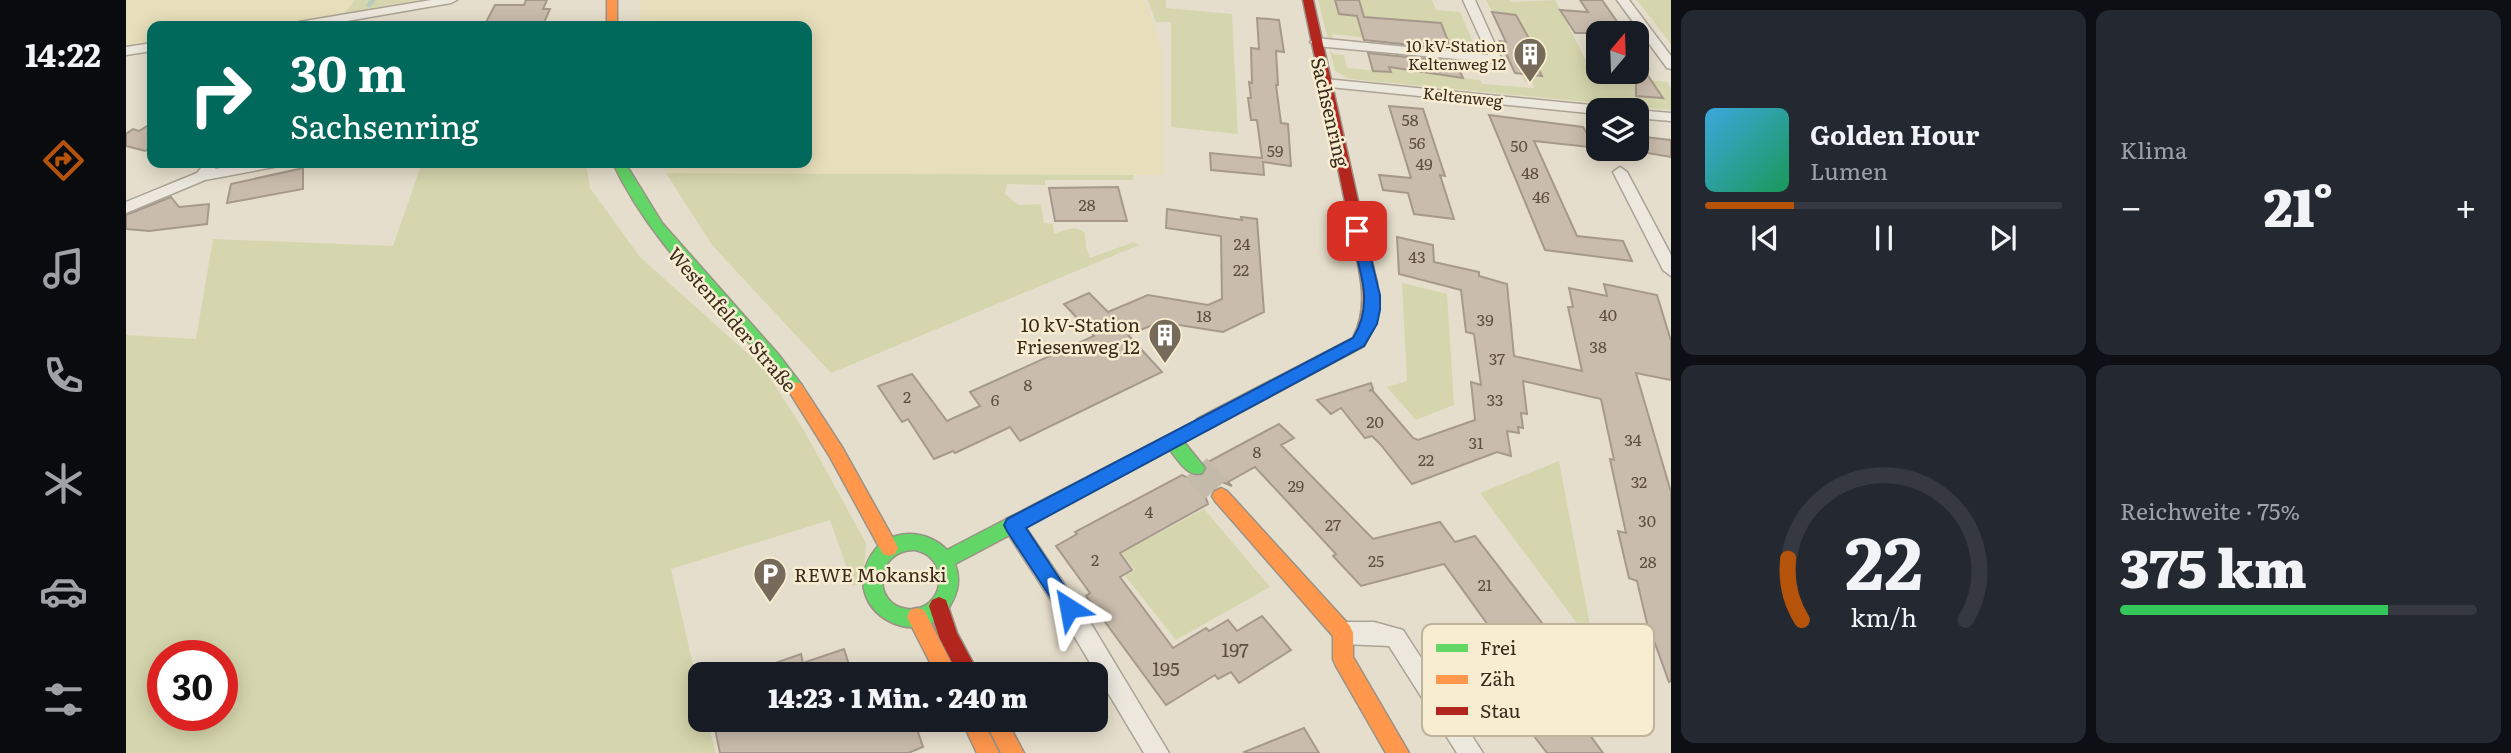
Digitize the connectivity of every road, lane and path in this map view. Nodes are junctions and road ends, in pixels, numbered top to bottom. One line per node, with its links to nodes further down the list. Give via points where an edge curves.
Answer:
1 (452, 0): 6 (street)
2 (612, 0): 9 (street)
3 (1308, 0): 10 (street, Sachsenring)
4 (1469, 0): 10 (street, Sachsenring, via 1496,61)
5 (1623, 0): 13 (street)
6 (372, 16): 7 (street); 8 (street)
7 (336, 21)
8 (366, 21)
9 (612, 21)
10 (1316, 42): 14 (street, Sachsenring)
11 (147, 48): 12 (street)
12 (126, 51)
13 (1671, 65)
14 (1325, 83): 15 (street, Keltenweg); 25 (street, Sachsenring, via 1372,295 1370,324 1359,342)
15 (1586, 109)
16 (1649, 115): 17 (street)
17 (1671, 117)
18 (208, 168): 22 (street)
19 (246, 168): 22 (street)
20 (622, 168): 29 (street, Westenfelder Straße, via 649,221 806,403)
21 (1620, 172): 24 (street)
22 (202, 176): 23 (street)
23 (126, 208)
24 (1671, 270)
25 (1173, 442): 26 (street); 28 (street, Sachsenring)
26 (1196, 468)
27 (1222, 496): 33 (street)
28 (1013, 525): 30 (street, Sachsenring); 42 (street)
29 (889, 548): 30 (street, via 921,544); 32 (street, via 875,562 874,594 891,612)
30 (945, 560): 31 (street, via 951,585)
31 (939, 606): 32 (street); 35 (street)
32 (917, 617): 34 (street)
33 (1343, 634): 36 (street, via 1395,637); 43 (street, via 1343,659)
34 (941, 662)
35 (963, 662)
36 (1422, 678)
37 (978, 732): 40 (street)
38 (1001, 732): 41 (street)
39 (1460, 736): 44 (street)
40 (988, 753)
41 (1013, 753)
42 (1157, 753)
43 (1398, 753)
44 (1471, 753)

